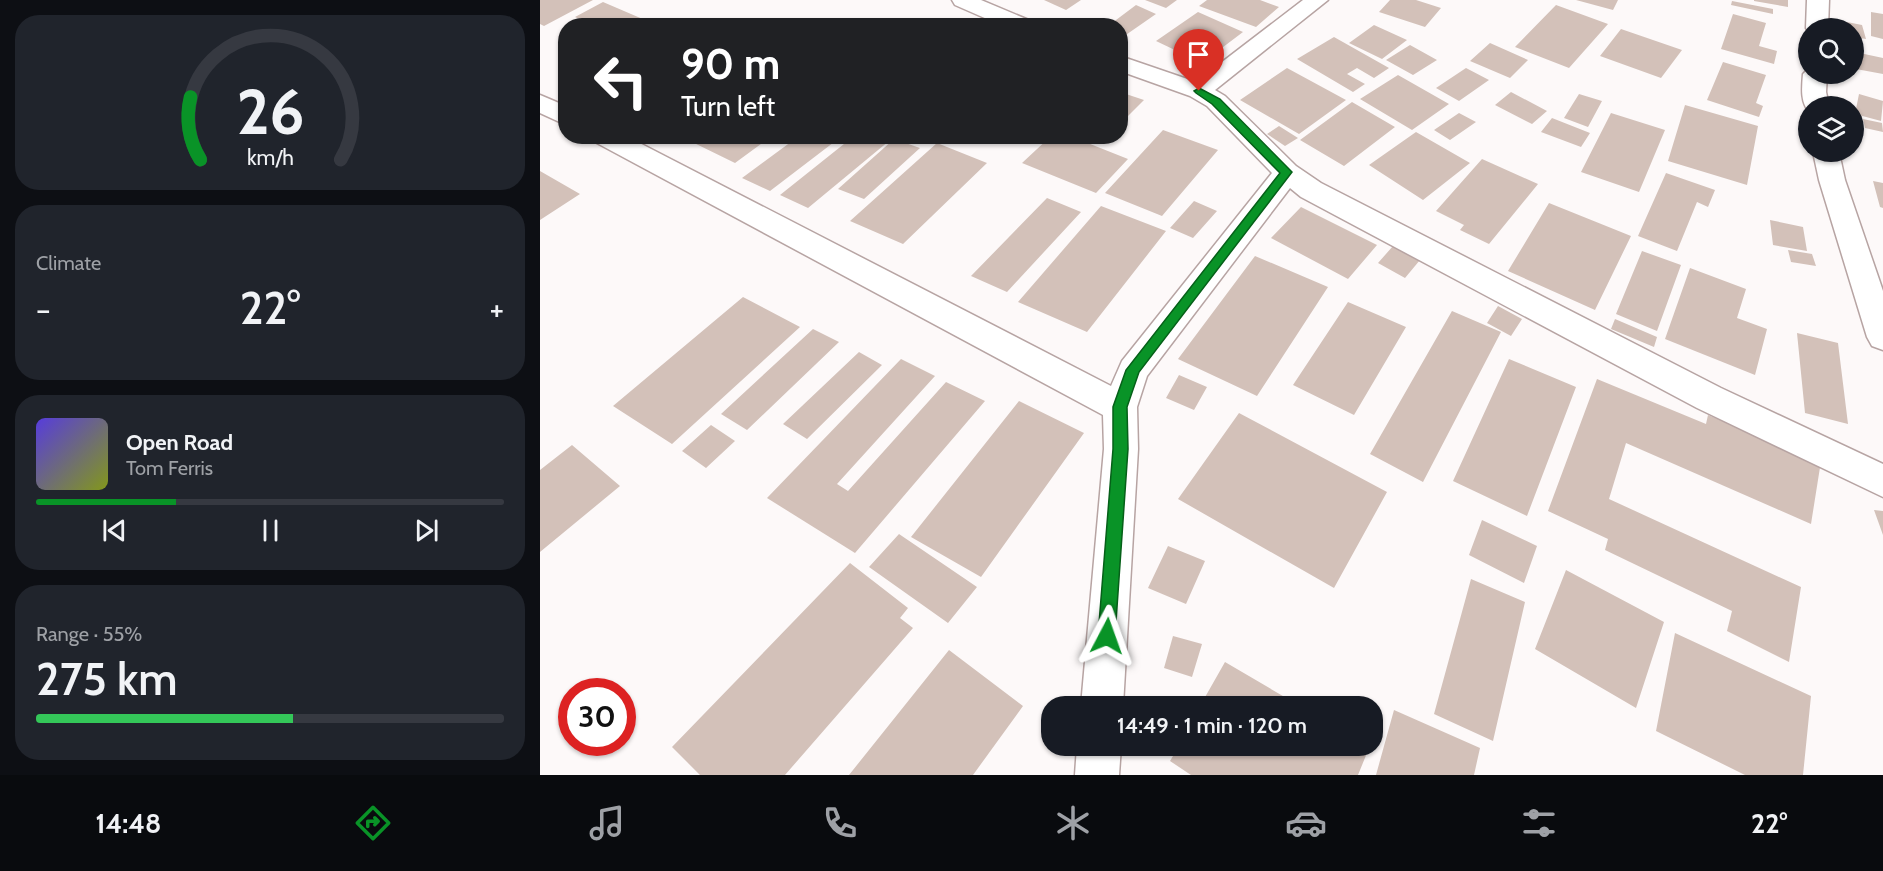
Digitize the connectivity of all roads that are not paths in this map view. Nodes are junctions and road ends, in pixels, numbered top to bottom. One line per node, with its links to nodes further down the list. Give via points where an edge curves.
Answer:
1 (963, 0): 4 (street)
2 (1317, 0): 7 (street)
3 (1818, 0): 5 (street)
4 (1005, 18)
5 (1817, 18)
6 (1128, 66): 7 (street)
7 (1199, 91): 12 (street, via 1216,101)
8 (540, 103): 9 (street)
9 (558, 113)
10 (619, 144): 14 (street)
11 (1828, 162): 13 (street)
12 (1287, 172): 14 (street, via 1133,370); 15 (street, via 1311,190 1709,398)
13 (1883, 337)
14 (1120, 407): 16 (street)
15 (1883, 481)
16 (1103, 696)
17 (1098, 756): 18 (street)
18 (1097, 775)

